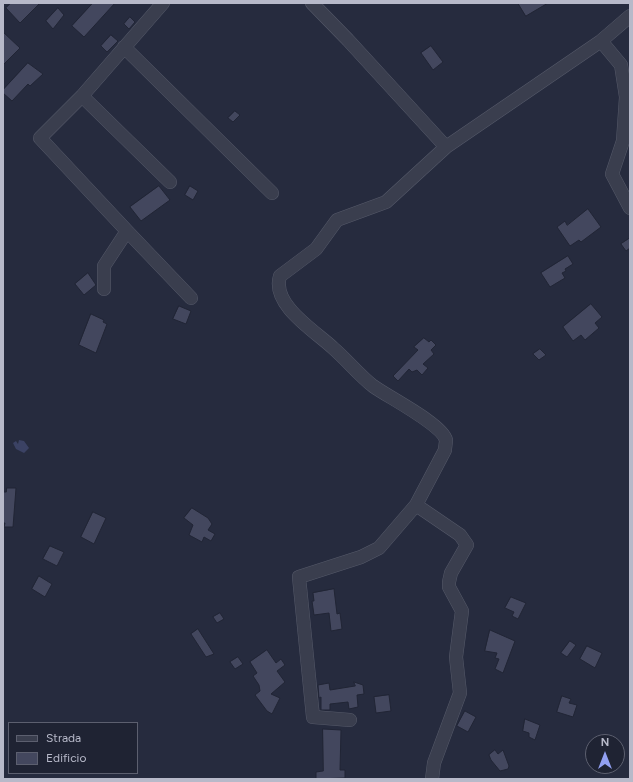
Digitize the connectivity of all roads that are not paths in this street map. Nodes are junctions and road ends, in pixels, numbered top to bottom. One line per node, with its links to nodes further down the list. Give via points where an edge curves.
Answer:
1 (163, 3): 5 (street)
2 (312, 3): 7 (street)
3 (630, 16): 4 (street)
4 (601, 41): 7 (street); 10 (street, via 621,65 626,98 624,140 612,174)
5 (124, 47): 6 (street); 9 (street)
6 (82, 96): 8 (street); 11 (street, via 40,138)
7 (446, 147): 14 (street, via 386,202 338,220 316,249 284,272 278,282 282,296 299,319 333,347 372,386 442,433 446,441 445,450)
8 (170, 182)
9 (272, 193)
10 (630, 208)
11 (127, 231): 12 (street, via 104,266); 13 (street)
12 (104, 289)
13 (191, 298)
14 (416, 505): 15 (street, via 379,548 361,557 299,577 313,717); 16 (street, via 460,535 467,545 449,582 449,587 462,611 456,657 460,694 434,763)
15 (350, 720)
16 (432, 779)

